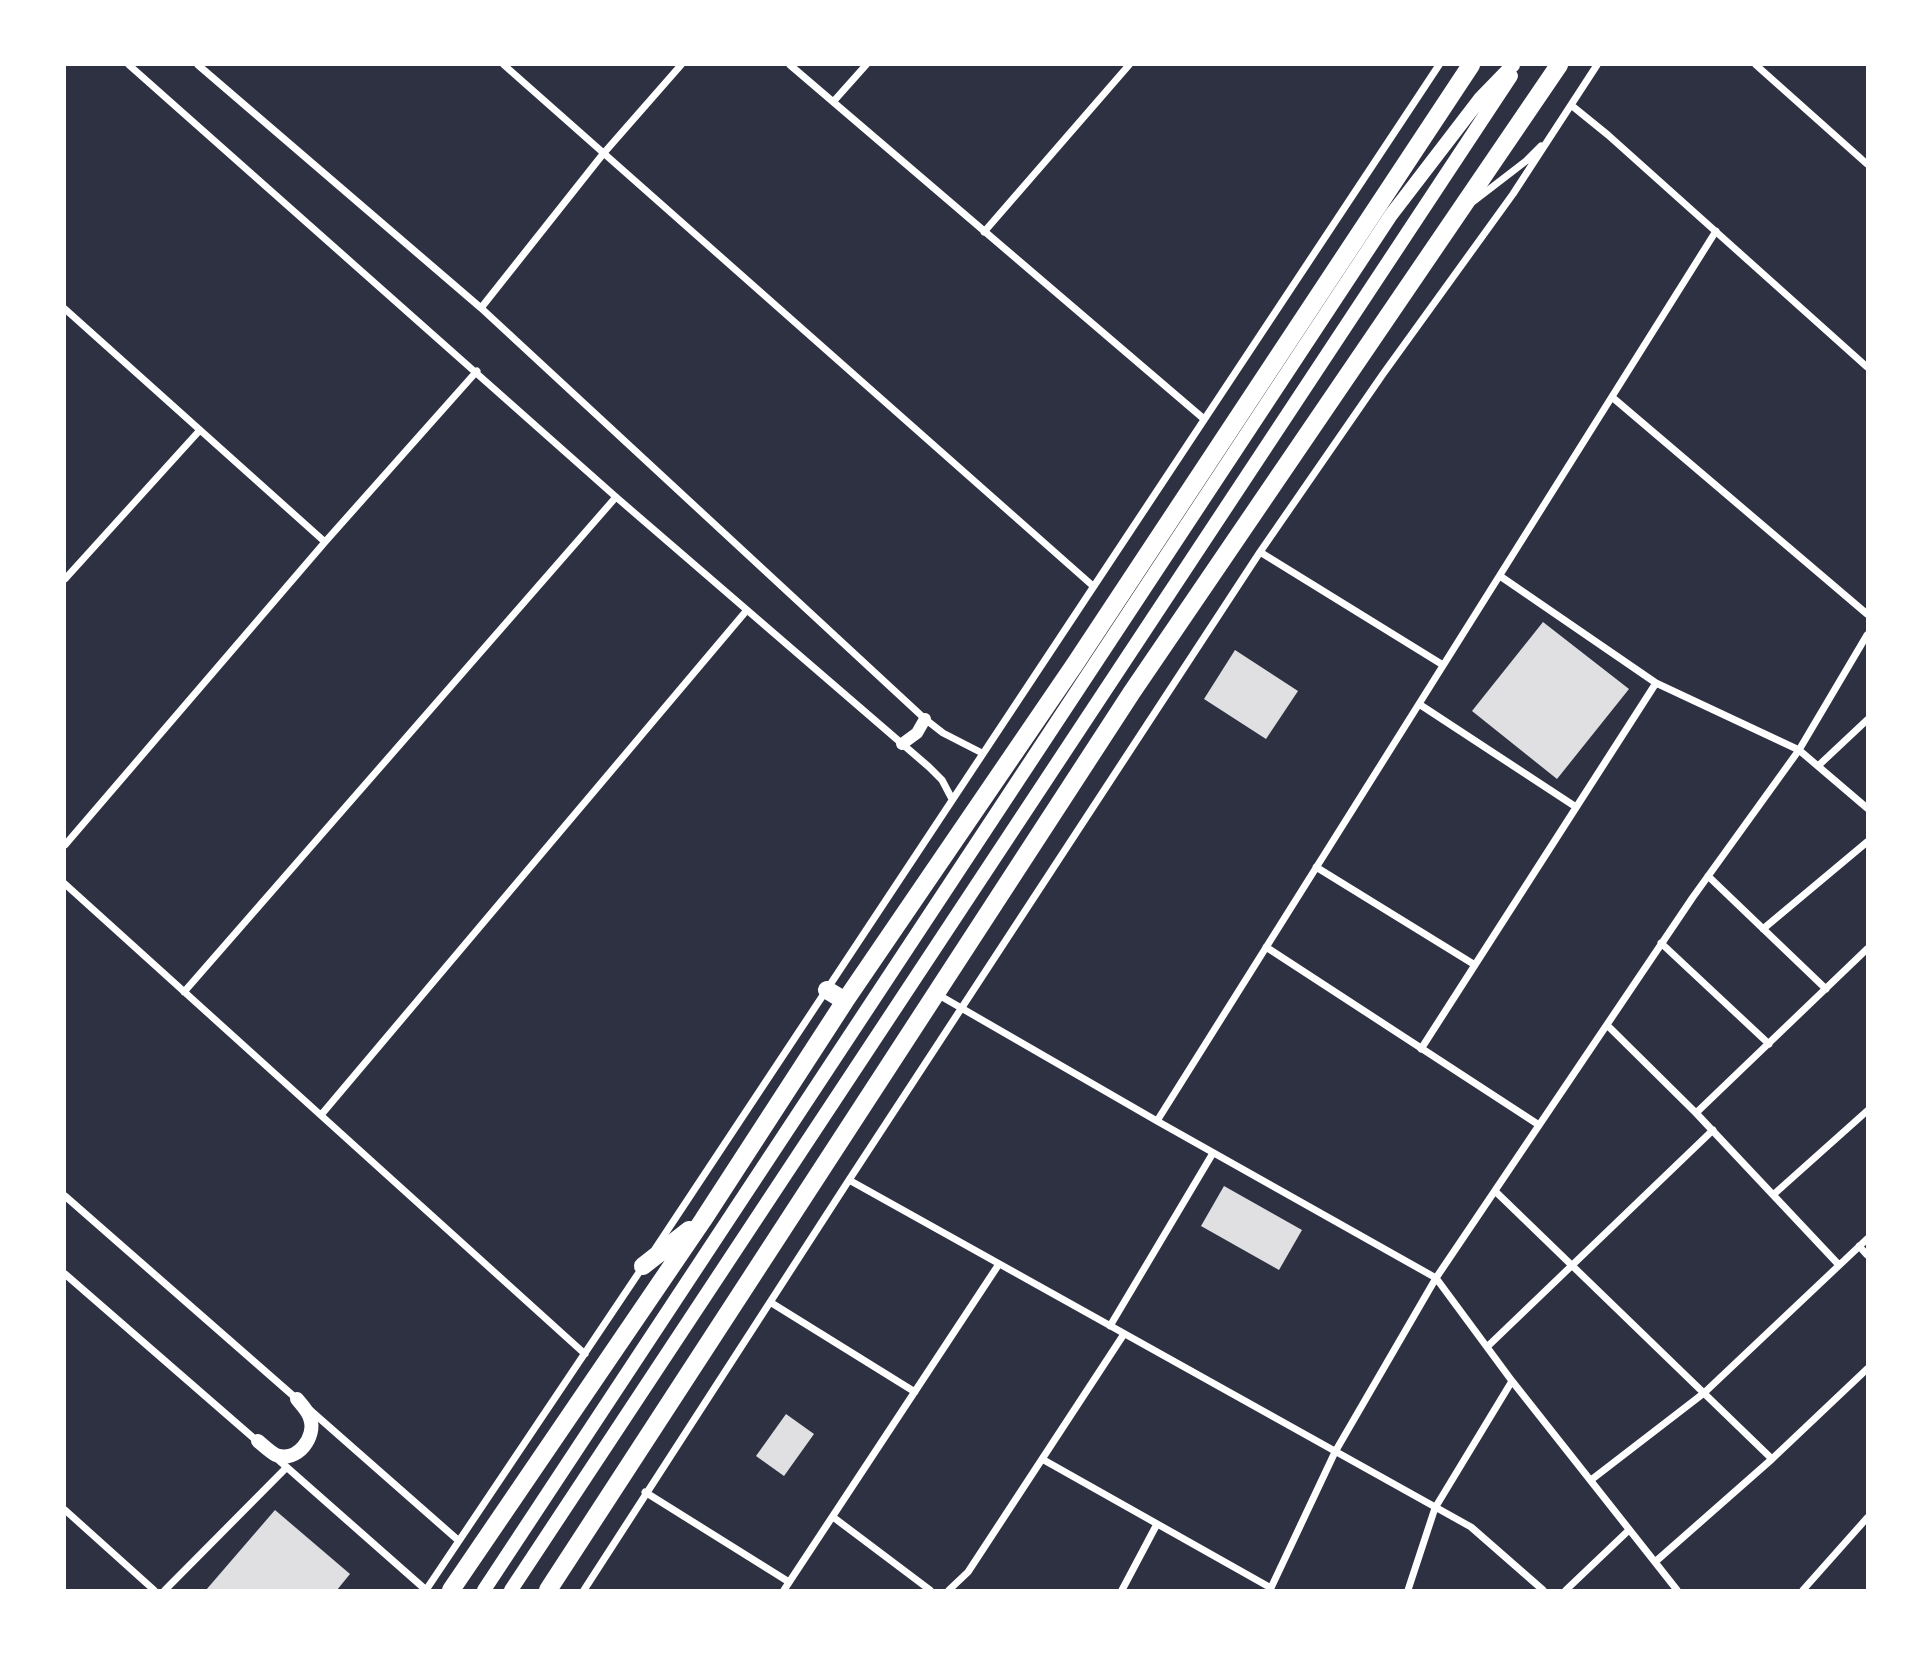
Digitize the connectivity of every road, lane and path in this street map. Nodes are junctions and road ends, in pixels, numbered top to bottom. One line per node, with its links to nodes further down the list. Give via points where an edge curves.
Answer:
1 (129, 65): 25 (street)
2 (198, 65): 22 (street)
3 (504, 65): 17 (street)
4 (681, 65): 17 (street)
5 (790, 65): 14 (street)
6 (866, 65): 14 (street)
7 (1129, 65): 20 (street)
8 (1438, 65): 27 (street)
9 (1471, 65): 64 (main road, via 1075,664)
10 (1516, 65): 123 (main road, via 1479,99 1391,215); 124 (main road)
11 (1559, 65): 19 (main road)
12 (1597, 65): 15 (street)
13 (1756, 65): 18 (street)
14 (833, 102): 20 (street)
15 (1571, 105): 16 (street); 21 (street)
16 (1551, 136): 19 (street); 31 (street)
17 (603, 154): 22 (street); 34 (street)
18 (1867, 164)
19 (1460, 212): 63 (main road, via 1132,692)
20 (984, 232): 27 (street)
21 (1716, 232): 24 (street); 26 (street)
22 (481, 309): 41 (street)
23 (66, 312): 28 (street)
24 (1867, 367)
25 (477, 371): 29 (street); 30 (street)
26 (1612, 397): 32 (street); 36 (street)
27 (1204, 419): 34 (street)
28 (200, 430): 30 (street); 33 (street)
29 (616, 497): 35 (street); 62 (street)
30 (325, 542): 51 (street)
31 (1260, 552): 38 (street); 65 (street)
32 (1500, 576): 38 (street); 39 (street)
33 (65, 579)
34 (1093, 586): 45 (street)
35 (747, 610): 43 (street); 71 (street)
36 (1867, 614)
37 (1867, 635): 44 (street)
38 (1443, 666): 40 (street)
39 (1656, 682): 44 (street); 48 (street)
40 (1419, 704): 48 (street); 52 (street)
41 (925, 719): 43 (street, via 917,733); 45 (street)
42 (1867, 720): 46 (street)
43 (902, 744): 47 (street, via 942,780)
44 (1799, 750): 46 (street); 53 (street)
45 (982, 752): 47 (street)
46 (1818, 766): 49 (street)
47 (952, 799): 61 (street)
48 (1576, 807): 59 (street)
49 (1867, 808)
50 (1867, 842): 55 (street)
51 (65, 845)
52 (1316, 867): 57 (street); 59 (street)
53 (1708, 876): 55 (street); 56 (street)
54 (65, 884): 62 (street)
55 (1763, 929): 60 (street)
56 (1661, 943): 66 (street); 67 (street)
57 (1266, 947): 68 (street); 72 (street)
58 (1867, 949): 60 (street)
59 (1475, 965): 68 (street)
60 (1826, 989): 67 (street)
61 (827, 990): 64 (main road); 87 (street)
62 (184, 992): 71 (street)
63 (937, 994): 65 (street); 125 (main road)
64 (845, 1001): 80 (main road)
65 (962, 1008): 72 (street); 76 (street)
66 (1606, 1024): 70 (street); 73 (street)
67 (1769, 1044): 70 (street)
68 (1421, 1049): 73 (street)
69 (1867, 1111): 78 (street)
70 (1696, 1113): 74 (street)
71 (321, 1115): 94 (street)
72 (1157, 1121): 75 (street)
73 (1539, 1125): 77 (street)
74 (1713, 1130): 78 (street); 85 (street)
75 (1213, 1153): 89 (street); 91 (street)
76 (849, 1180): 84 (street); 90 (street)
77 (1494, 1191): 85 (street); 89 (street)
78 (1773, 1195): 86 (street)
79 (65, 1196): 101 (street)
80 (703, 1220): 87 (main road); 122 (main road)
81 (1867, 1239): 82 (street)
82 (1859, 1246): 83 (street); 86 (street)
83 (1867, 1255)
84 (999, 1264): 91 (street); 99 (street)
85 (1572, 1265): 93 (street); 100 (street)
86 (1839, 1265): 100 (street)
87 (643, 1266): 94 (street)
88 (65, 1274): 102 (street)
89 (1436, 1278): 93 (street); 103 (street)
90 (770, 1301): 99 (street); 108 (street)
91 (1110, 1326): 92 (street)
92 (1124, 1334): 103 (street); 104 (street)
93 (1487, 1347): 97 (street)
94 (585, 1354): 115 (street)
95 (1867, 1369): 96 (street)
96 (1860, 1376): 98 (street); 105 (street)
97 (1512, 1381): 107 (street); 109 (street)
98 (1867, 1382)
99 (915, 1392): 111 (street)
100 (1704, 1393): 105 (street); 107 (street)
101 (297, 1399): 102 (main road, via 311,1418 308,1442 289,1455 277,1455); 115 (street)
102 (258, 1441): 106 (street)
103 (1335, 1452): 109 (street); 118 (street)
104 (1042, 1459): 113 (street); 129 (street, via 968,1572)
105 (1772, 1459): 116 (street)
106 (286, 1468): 120 (street); 121 (street)
107 (1591, 1480): 114 (street)
108 (645, 1492): 117 (street); 126 (street)
109 (1435, 1508): 131 (street); 132 (street, via 1471,1527)
110 (65, 1510): 119 (street)
111 (833, 1517): 117 (street); 128 (street)
112 (1867, 1518): 135 (street)
113 (1157, 1524): 118 (street); 130 (street)
114 (1629, 1530): 116 (street); 133 (street)
115 (459, 1542): 121 (street)
116 (1655, 1562): 134 (street)
117 (789, 1582): 127 (street)
118 (1270, 1589)
119 (155, 1590)
120 (165, 1590)
121 (426, 1590)
122 (451, 1590)
123 (484, 1590)
124 (511, 1590)
125 (548, 1590)
126 (584, 1590)
127 (784, 1590)
128 (930, 1590)
129 (949, 1590)
130 (1122, 1590)
131 (1408, 1590)
132 (1543, 1590)
133 (1566, 1590)
134 (1677, 1590)
135 (1803, 1590)

